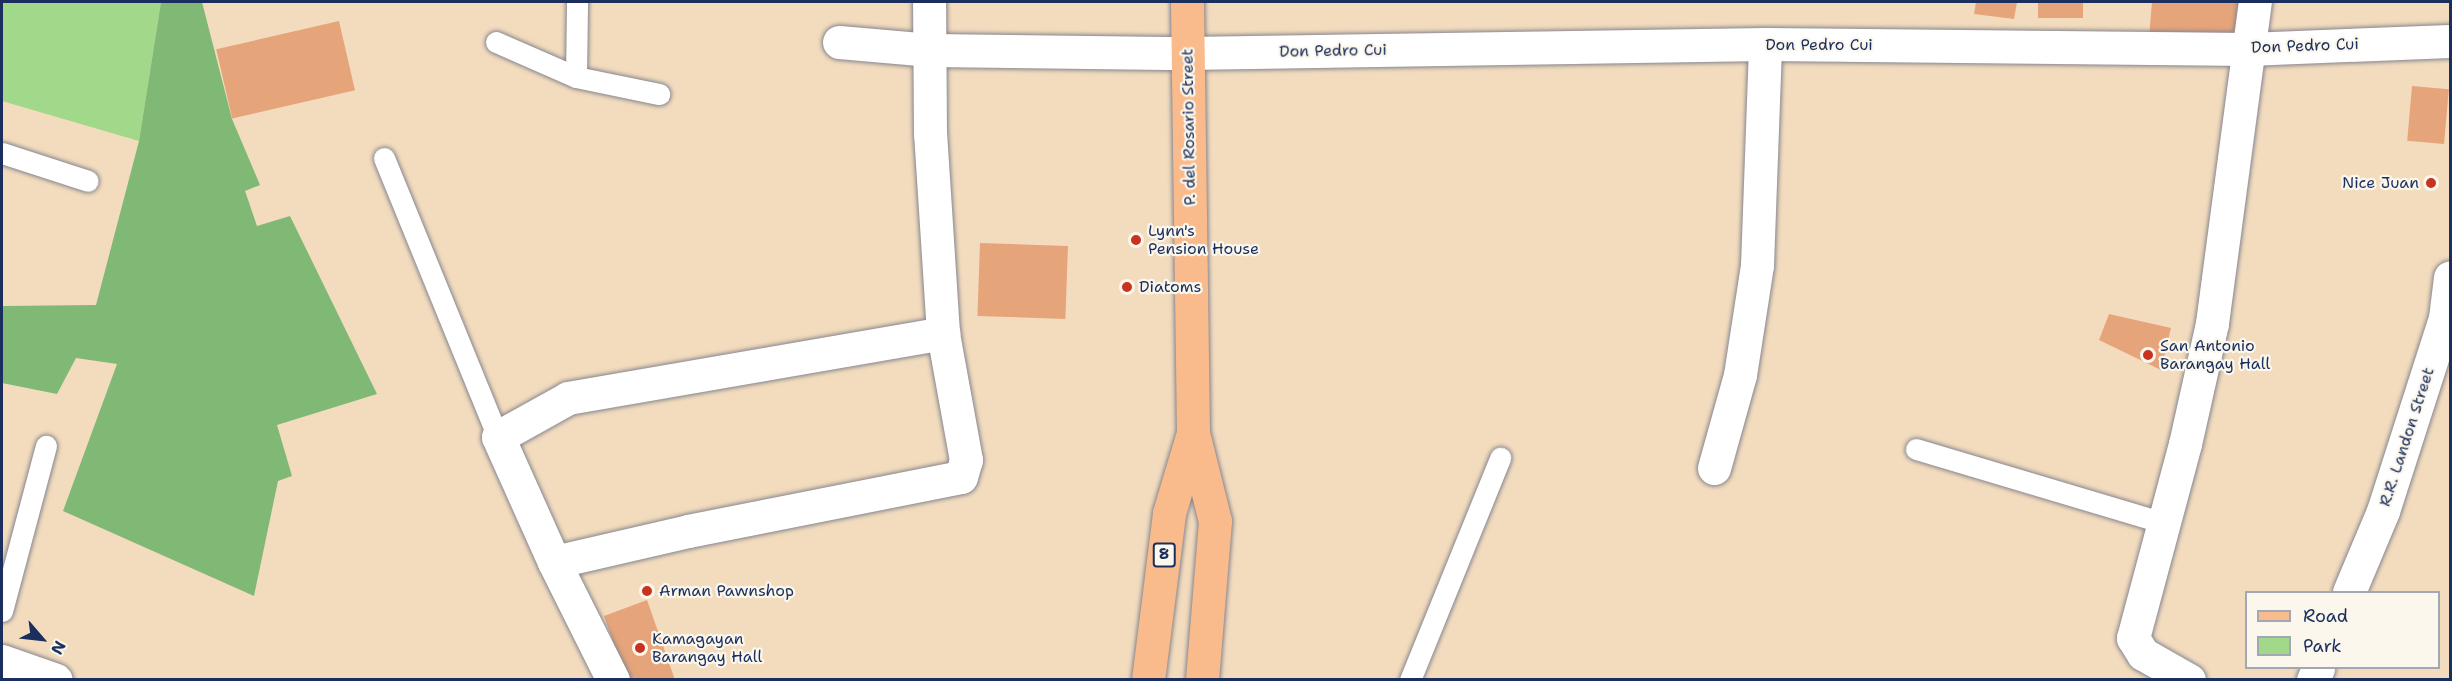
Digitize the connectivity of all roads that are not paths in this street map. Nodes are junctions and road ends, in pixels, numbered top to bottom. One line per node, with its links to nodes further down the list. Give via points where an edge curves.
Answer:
1 (577, 2): 12 (lane)
2 (929, 2): 10 (street)
3 (1187, 2): 11 (main road, P. del Rosario Street / 8)
4 (2254, 2): 9 (street)
5 (2451, 41): 9 (street, Don Pedro Cui)
6 (496, 42): 12 (lane)
7 (839, 42): 10 (street, Don Pedro Cui)
8 (1765, 44): 9 (street, Don Pedro Cui); 11 (street, Don Pedro Cui); 24 (street, via 1757,265 1740,375)
9 (2248, 49): 25 (street, via 2212,323)
10 (931, 50): 11 (street, Don Pedro Cui); 18 (street, via 930,134)
11 (1187, 53): 19 (main road, P. del Rosario Street / 8)
12 (576, 77): 13 (lane)
13 (658, 94)
14 (2, 153): 16 (lane)
15 (384, 158): 20 (lane)
16 (88, 181)
17 (2451, 277): 27 (street, R.R. Landon Street, via 2445,318 2391,489)
18 (943, 333): 20 (street, via 568,398); 26 (street, via 966,460 961,477)
19 (1193, 433): 32 (main road, P. del Rosario Street / 8, via 1169,513); 33 (main road, P. del Rosario Street / 8, via 1215,520)
20 (498, 437): 26 (street)
21 (46, 446): 28 (lane)
22 (1916, 449): 25 (lane)
23 (1500, 458): 34 (lane)
24 (1714, 468)
25 (2164, 524): 35 (street, via 2133,638 2143,654)
26 (554, 562): 31 (street)
27 (2349, 591)
28 (2, 611)
29 (2, 661): 30 (street)
30 (56, 680)
31 (613, 680)
32 (1148, 680)
33 (1202, 680)
34 (1410, 680)
35 (2189, 680)

